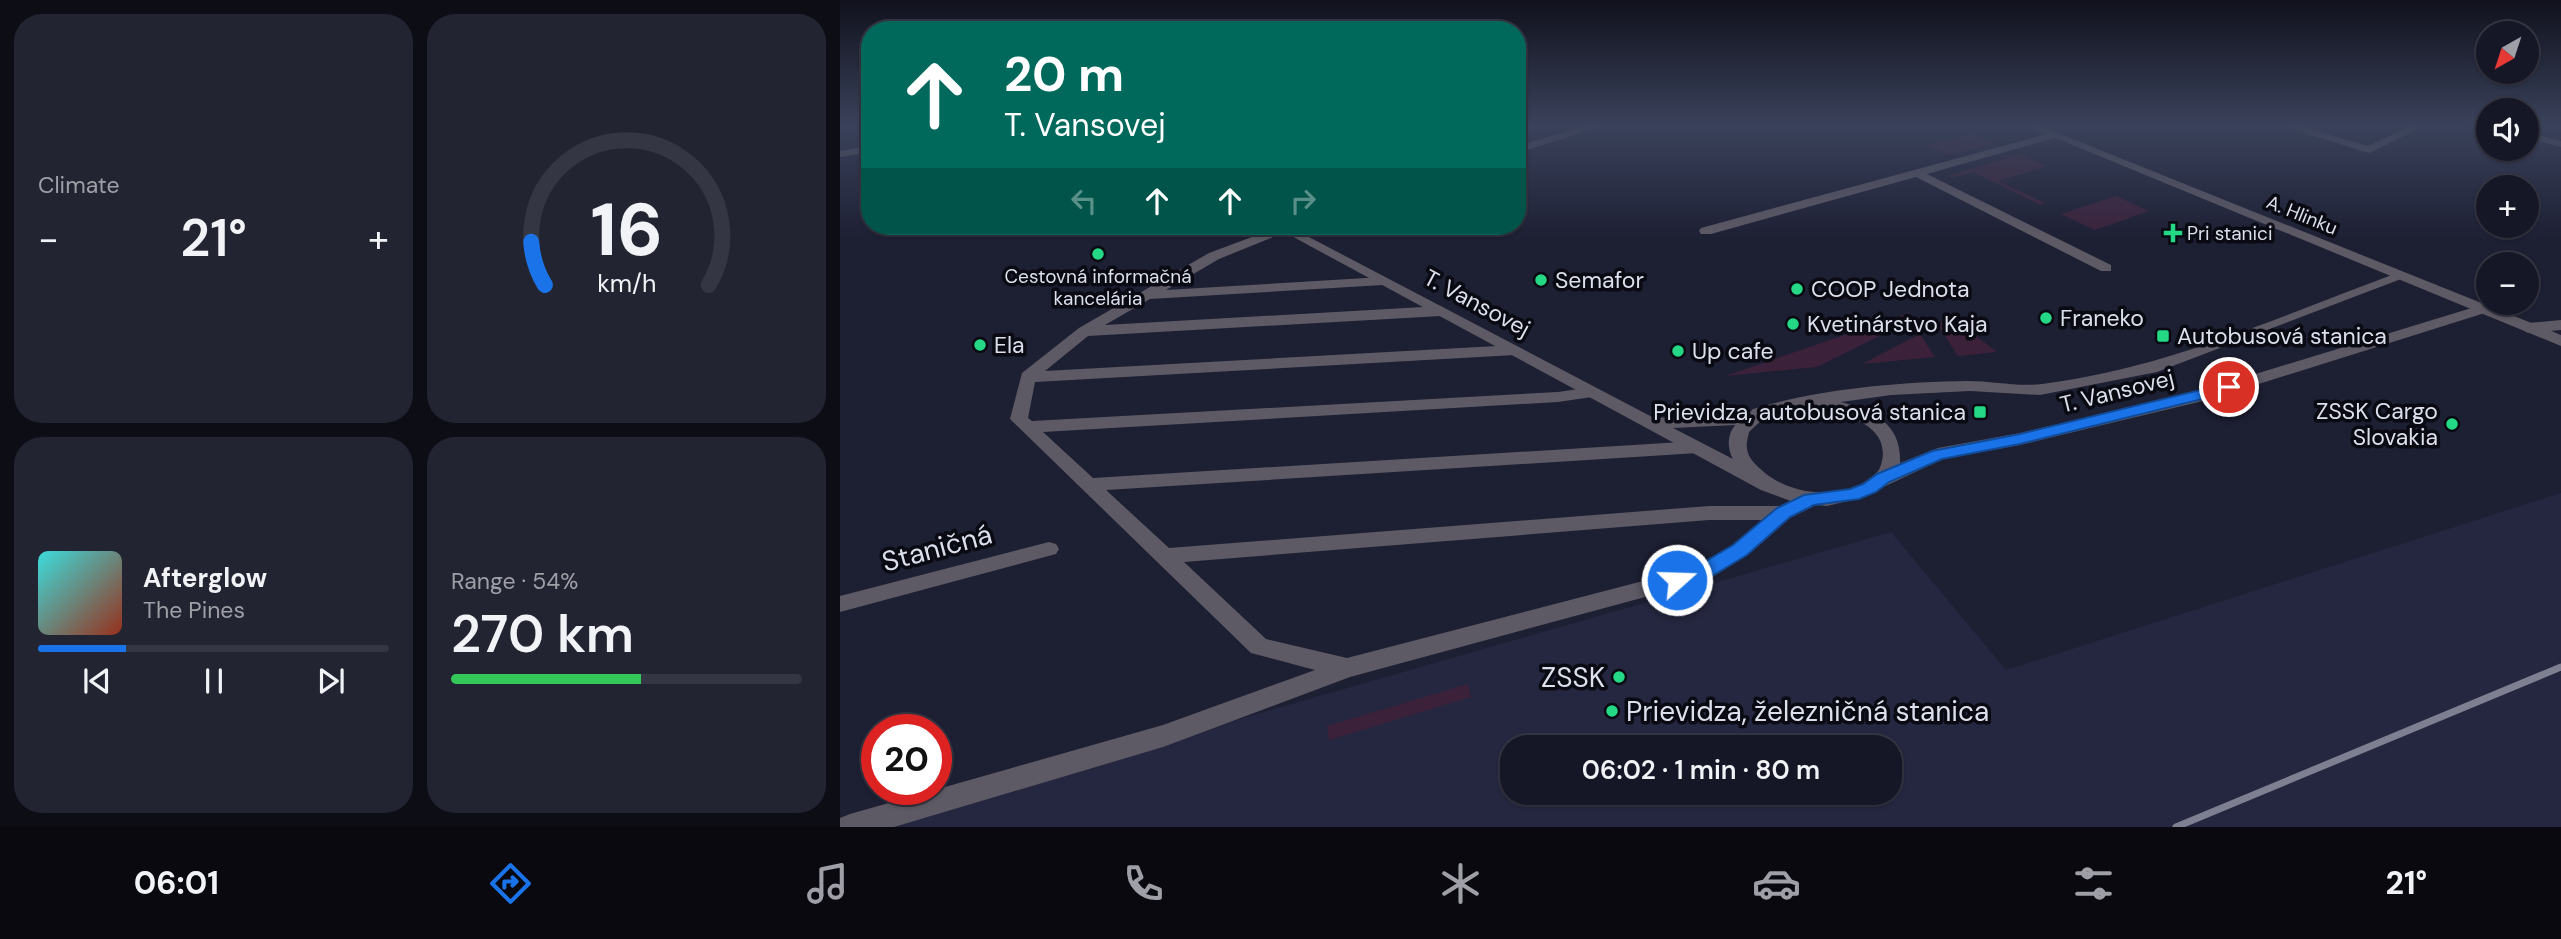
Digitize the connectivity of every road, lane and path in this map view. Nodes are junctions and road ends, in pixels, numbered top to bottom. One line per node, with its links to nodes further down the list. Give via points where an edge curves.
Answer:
1 (1951, 164): 3 (street)
2 (2125, 164): 8 (street, A. Hlinku)
3 (1917, 173): 4 (street); 7 (street)
4 (1706, 232)
5 (1266, 235): 10 (street, via 1214,257)
6 (1295, 235): 9 (street, T. Vansovej)
7 (2106, 268)
8 (2402, 276): 11 (street, A. Hlinku); 22 (street, T. Vansovej, via 2157,367 2040,390 1970,386 1891,390)
9 (1383, 281): 10 (street); 12 (street, T. Vansovej)
10 (1147, 295): 17 (street)
11 (2476, 306)
12 (1441, 311): 17 (street); 19 (street, T. Vansovej)
13 (2476, 311): 28 (street, T. Vansovej, via 2205,395 1938,454)
14 (2497, 315): 16 (street, A. Hlinku)
15 (2561, 325): 16 (street)
16 (2528, 328): 18 (street, A. Hlinku)
17 (1084, 331): 20 (street)
18 (2561, 341)
19 (1515, 350): 20 (street); 21 (street, T. Vansovej)
20 (1028, 377): 25 (street, via 1019,419)
21 (1592, 392): 24 (street, T. Vansovej); 25 (street)
22 (1816, 401): 23 (street, T. Vansovej, via 1779,404); 28 (street, T. Vansovej, via 1853,410 1881,429 1892,453)
23 (1750, 419): 24 (street, T. Vansovej); 27 (street, via 1736,441 1743,466)
24 (1653, 423): 26 (street, T. Vansovej)
25 (1027, 427): 29 (street)
26 (1698, 447): 27 (street, T. Vansovej); 29 (street)
27 (1754, 478): 30 (street, T. Vansovej)
28 (1883, 478): 30 (street, T. Vansovej, via 1853,495)
29 (1089, 485): 33 (street)
30 (1811, 499): 31 (street)
31 (1783, 513): 33 (street, via 1709,513); 35 (street, via 1740,550 1700,574)
32 (1049, 549): 34 (street, Staničná)
33 (1164, 556): 35 (street, via 1259,646)
34 (840, 604)
35 (1347, 668): 36 (street, via 1163,736)
36 (850, 827)

